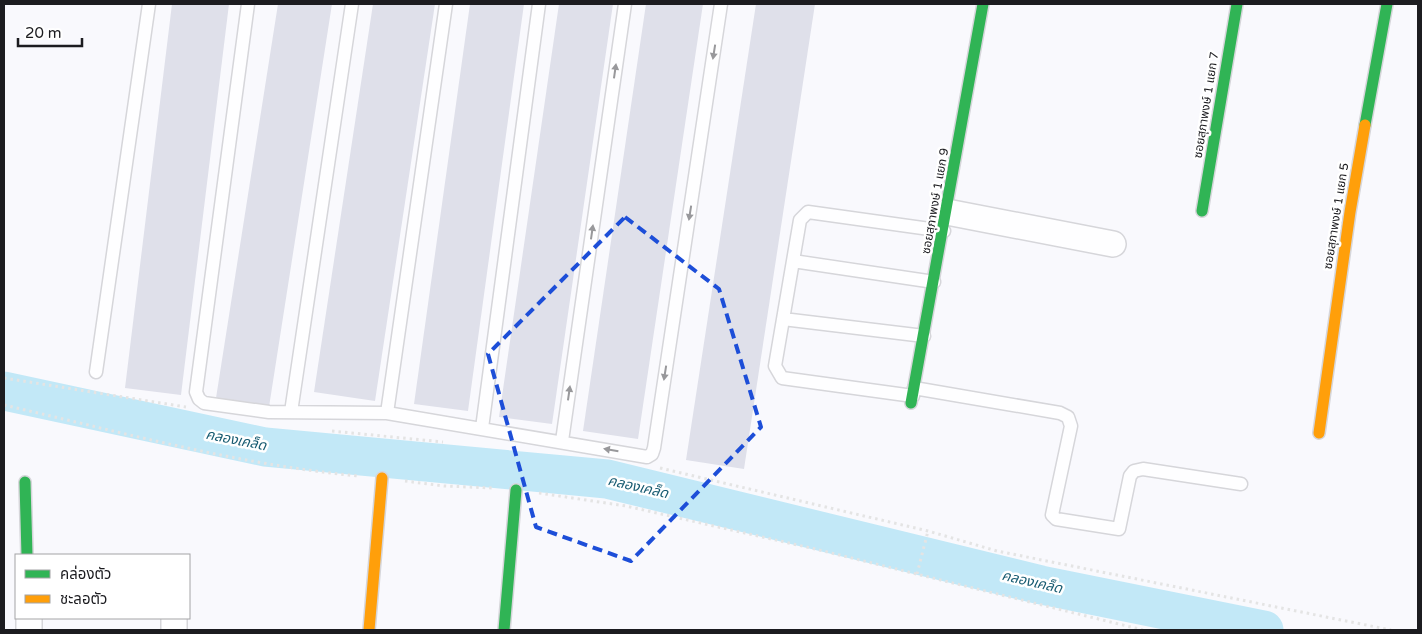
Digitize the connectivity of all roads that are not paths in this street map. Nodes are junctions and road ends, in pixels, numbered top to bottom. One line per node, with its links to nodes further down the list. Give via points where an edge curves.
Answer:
1 (149, 4): 18 (lane)
2 (248, 4): 20 (lane, via 196,392 204,403)
3 (352, 4): 20 (lane)
4 (446, 4): 21 (lane)
5 (539, 4): 22 (lane)
6 (625, 4): 24 (lane, one-way to 6)
7 (721, 4): 24 (lane, one-way to 24, via 652,454 647,457)
8 (984, 4): 12 (street, ซอยสุภาพงษ์ 1 แยก 9)
9 (1237, 4): 11 (street, ซอยสุภาพงษ์ 1 แยก 7)
10 (1387, 4): 23 (street, ซอยสุภาพงษ์ 1 แยก 5, via 1350,212)
11 (1202, 211)
12 (945, 222): 13 (street); 14 (lane, via 808,212 800,220); 15 (street, ซอยสุภาพงษ์ 1 แยก 9)
13 (1113, 244)
14 (793, 261): 15 (lane); 16 (lane)
15 (934, 282): 17 (street, ซอยสุภาพงษ์ 1 แยก 9)
16 (783, 319): 17 (lane); 19 (lane, via 775,366 782,378)
17 (924, 336): 19 (street, ซอยสุภาพงษ์ 1 แยก 9)
18 (96, 372)
19 (913, 396): 27 (lane, via 1060,413 1068,417 1071,426 1052,515 1056,519 1120,529 1130,476 1134,471 1143,469)
20 (291, 412): 21 (lane)
21 (386, 413): 22 (lane)
22 (482, 428): 24 (lane)
23 (1319, 433)
24 (562, 441)
25 (382, 478): 30 (street)
26 (25, 482): 29 (street)
27 (1240, 484)
28 (516, 490): 31 (street)
29 (27, 554)
30 (369, 630)
31 (504, 630)

